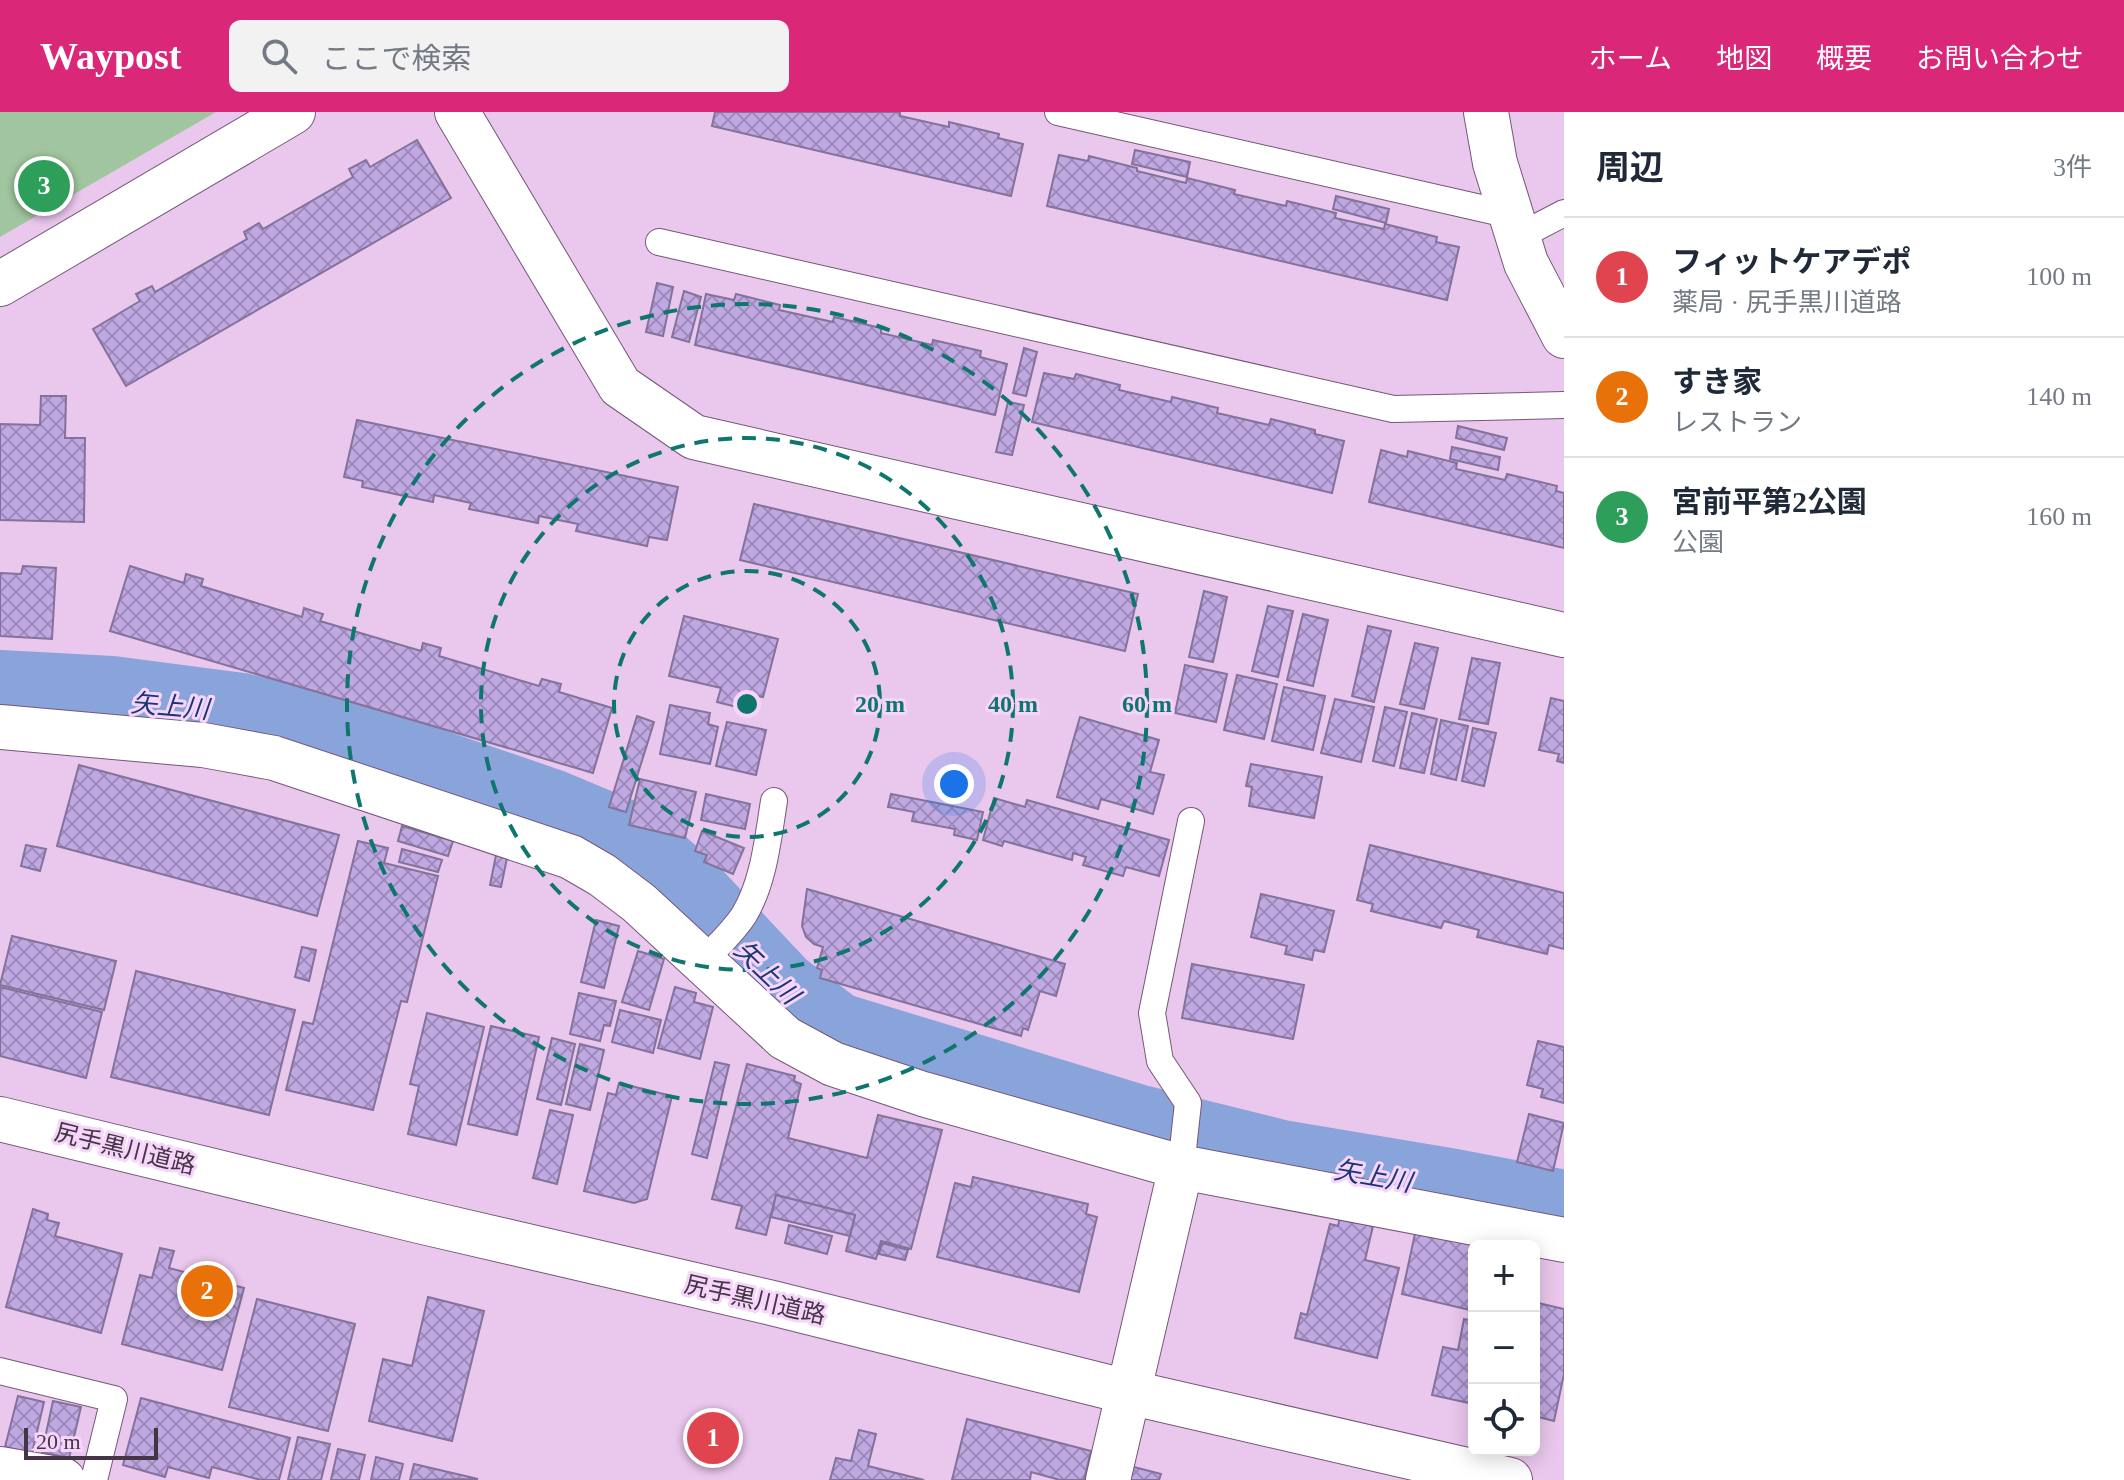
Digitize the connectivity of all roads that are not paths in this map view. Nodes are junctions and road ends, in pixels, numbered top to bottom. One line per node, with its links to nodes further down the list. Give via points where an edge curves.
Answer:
1 (293, 112): 8 (street)
2 (457, 112): 11 (street, via 620,386 694,437)
3 (1058, 112): 6 (lane)
4 (1486, 112): 6 (street)
5 (1564, 213): 6 (lane)
6 (1515, 226): 9 (street, via 1526,263)
7 (659, 242): 10 (lane, via 1393,409)
8 (0, 284)
9 (1564, 336)
10 (1564, 405)
11 (1564, 635)
12 (0, 727): 15 (street, via 203,745 274,758 430,809 571,857 639,903)
13 (774, 801): 15 (lane, via 764,862 751,899)
14 (1191, 821): 17 (lane, via 1152,1013 1160,1061 1188,1103)
15 (703, 962): 17 (street, via 785,1038 833,1064)
16 (0, 1119): 20 (street, 尻手黒川道路)
17 (1181, 1167): 18 (street); 20 (street)
18 (1564, 1240)
19 (0, 1371): 23 (lane, via 114,1399)
20 (1128, 1392): 24 (street); 25 (street, 尻手黒川道路)
21 (0, 1469): 22 (street)
22 (63, 1480)
23 (94, 1480)
24 (1108, 1480)
25 (1510, 1480)

